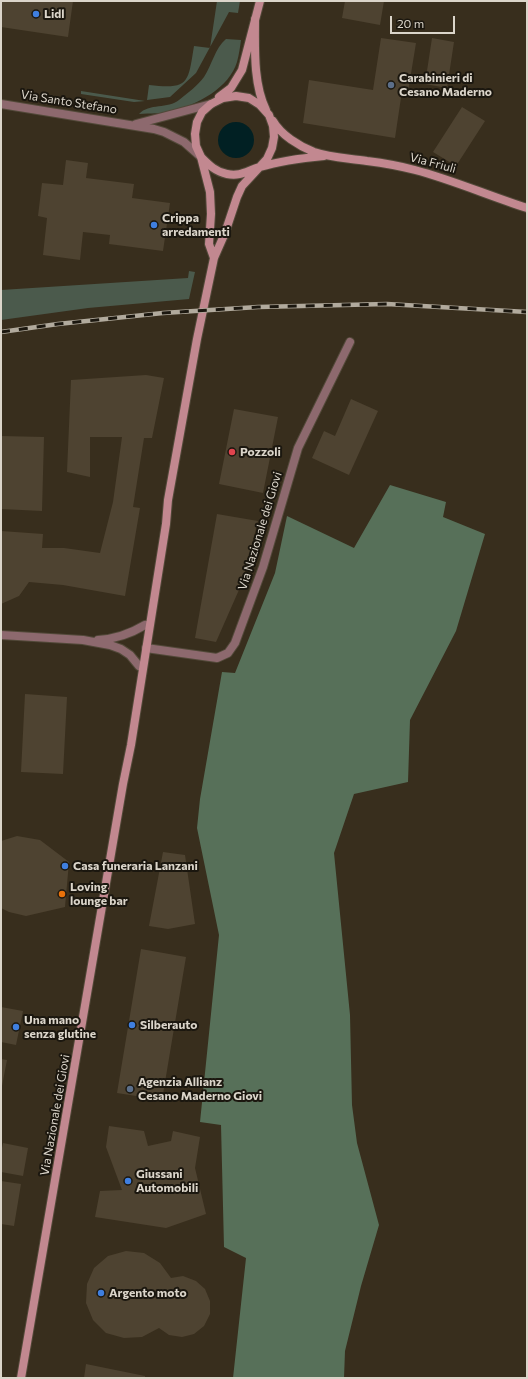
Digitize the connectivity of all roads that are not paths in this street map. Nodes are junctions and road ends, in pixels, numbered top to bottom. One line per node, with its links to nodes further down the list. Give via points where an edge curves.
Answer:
1 (260, 1): 2 (main road)
2 (256, 19): 4 (main road, via 242,70 232,88); 5 (main road, via 257,72 263,102)
3 (1, 104): 6 (street, Via Santo Stefano)
4 (211, 104): 5 (main road, via 223,98 249,98); 6 (street, Via Santo Stefano); 8 (main road, via 202,112 197,122 196,146)
5 (269, 115): 7 (main road, Via Friuli, via 276,127 297,143); 9 (main road, via 274,137 272,148)
6 (134, 125): 8 (street, Via Santo Stefano, via 175,137)
7 (329, 156): 9 (main road, Via Friuli, via 296,159); 10 (main road, Via Friuli, via 414,170 456,181)
8 (201, 157): 9 (main road, via 213,168 228,174 244,174); 11 (main road, via 210,192 209,244)
9 (259, 167): 11 (main road, via 242,186)
10 (527, 208)
11 (214, 258): 13 (main road, Via Nazionale dei Giovi)
12 (350, 342): 17 (street, Via Nazionale dei Giovi, via 298,448 263,567 235,643 228,652 217,658)
13 (168, 500): 14 (main road, Via Nazionale dei Giovi, via 161,523); 17 (main road, Via Nazionale dei Giovi)
14 (145, 625): 16 (street, via 110,639); 18 (main road, Via Nazionale dei Giovi)
15 (1, 635): 16 (street)
16 (83, 640): 18 (street, via 121,649)
17 (146, 648): 19 (main road, Via Nazionale dei Giovi)
18 (139, 666): 19 (main road, Via Nazionale dei Giovi, via 126,745)
19 (123, 784): 20 (main road, Via Nazionale dei Giovi)
20 (21, 1378)

